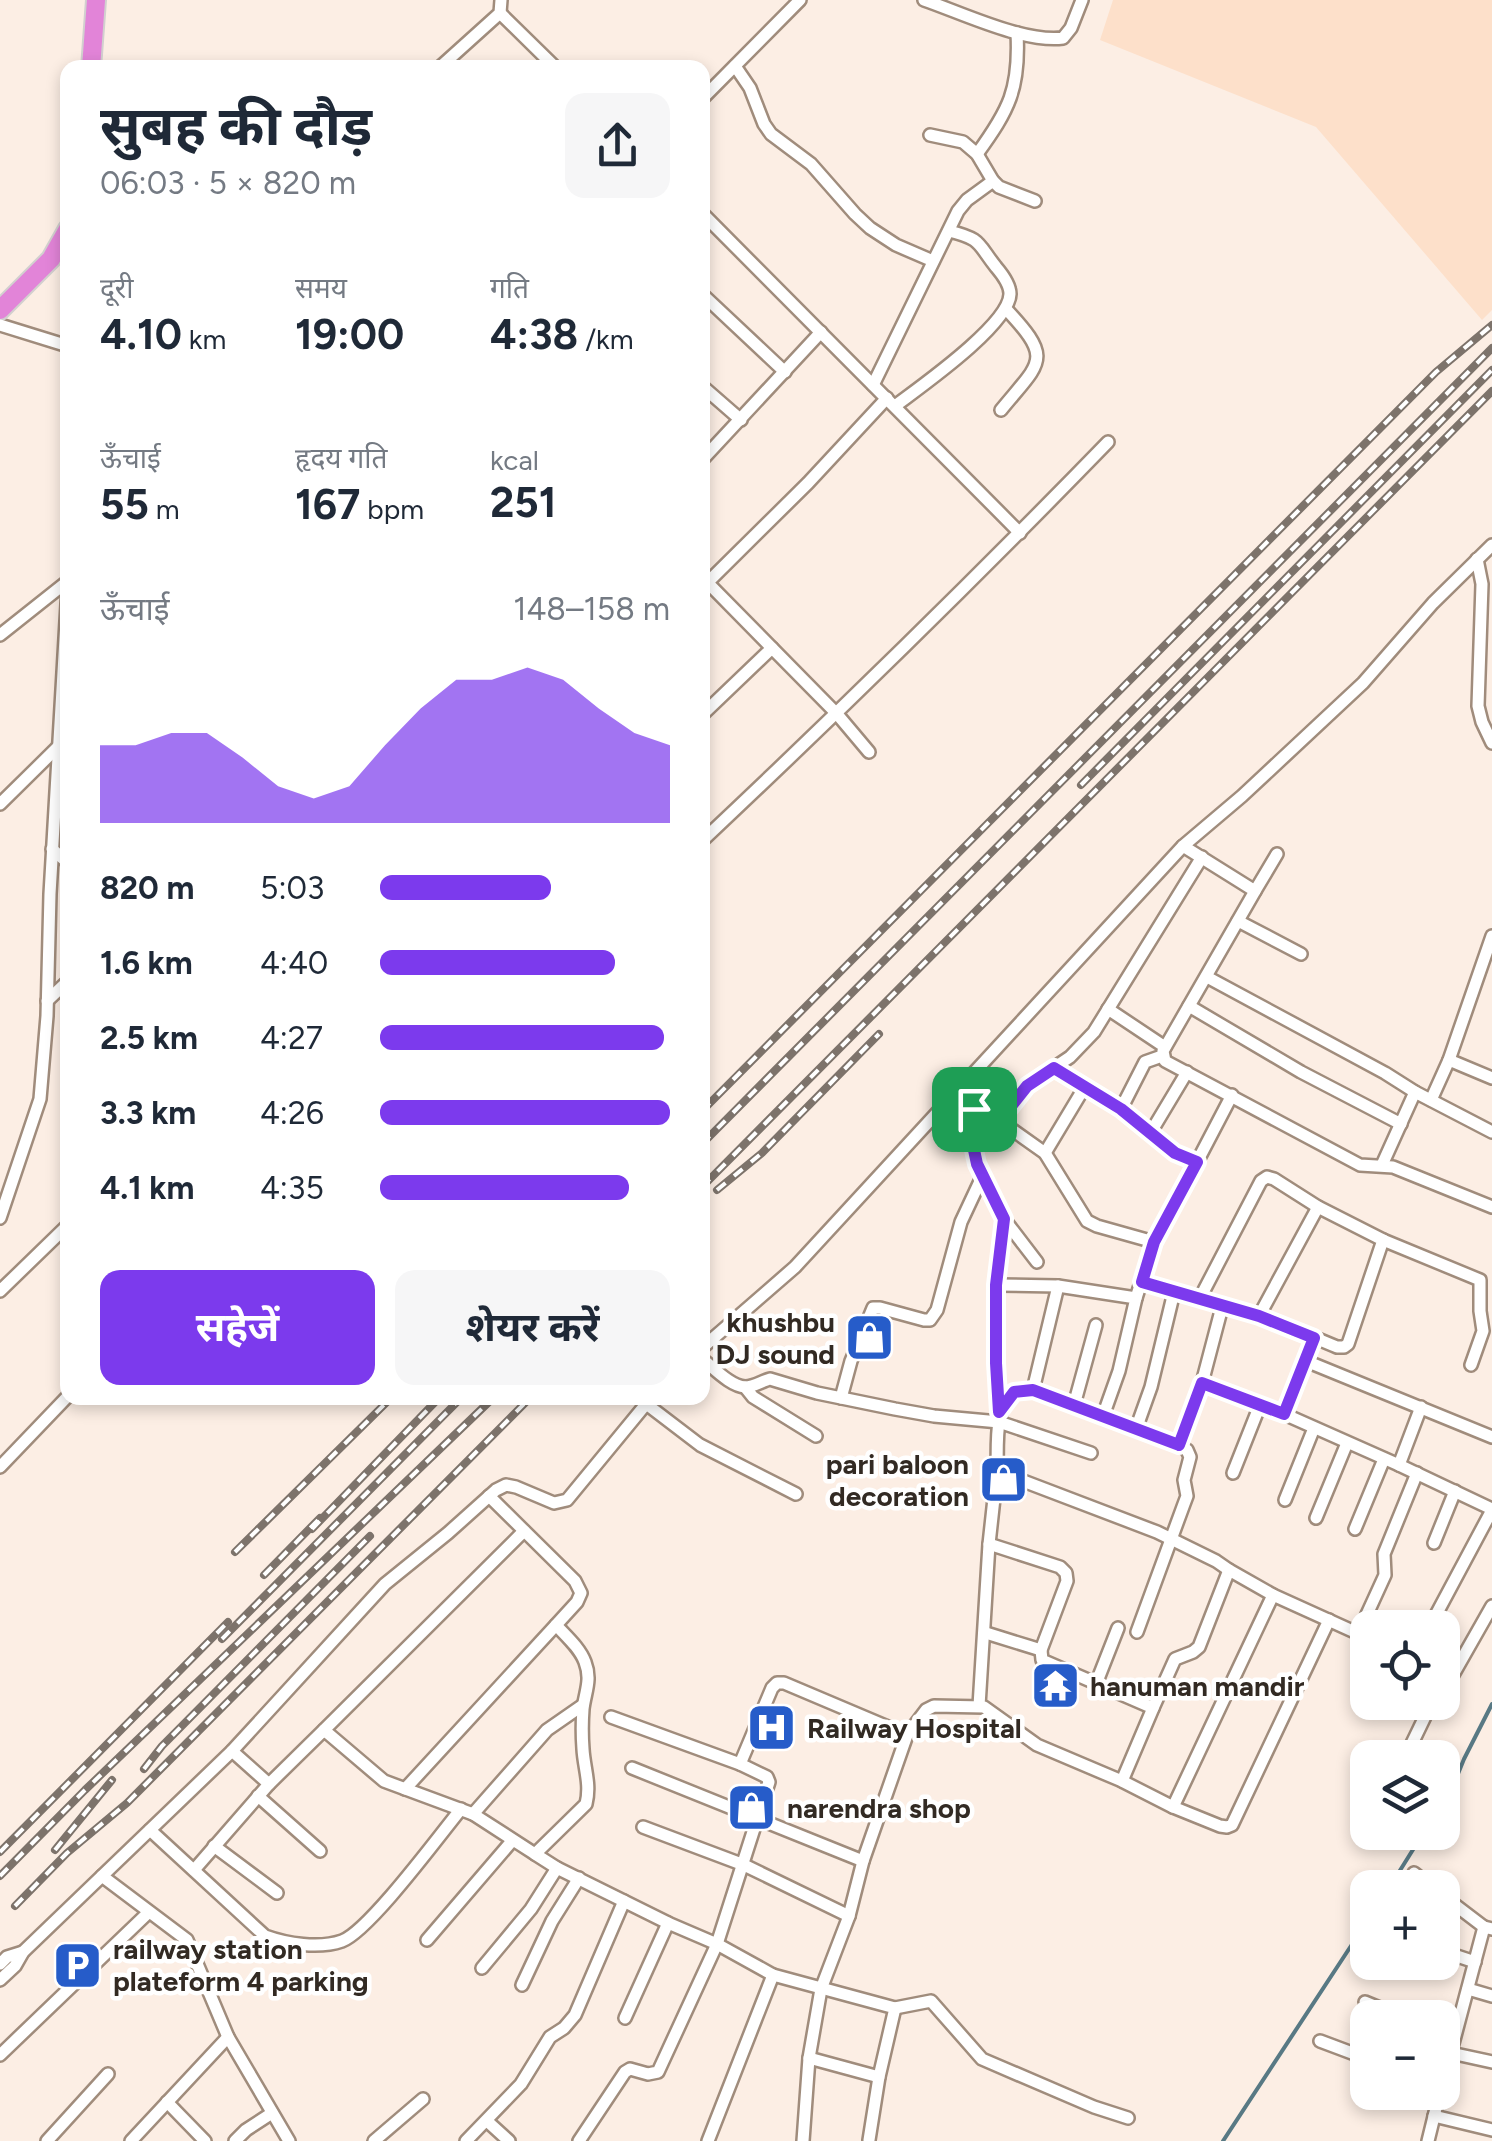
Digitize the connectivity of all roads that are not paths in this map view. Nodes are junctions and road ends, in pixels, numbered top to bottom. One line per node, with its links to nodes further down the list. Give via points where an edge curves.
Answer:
1 (96, 0): 7 (highway)
2 (800, 0): 10 (street)
3 (924, 0): 6 (street)
4 (1082, 0): 6 (street, via 1064,38)
5 (501, 6): 8 (street); 9 (street)
6 (1017, 33): 13 (street, via 1017,80)
7 (92, 60)
8 (448, 60)
9 (549, 60)
10 (736, 66): 11 (street); 20 (street, via 771,134 811,164 870,228)
11 (710, 91)
12 (930, 135): 13 (street, via 962,142)
13 (977, 154): 14 (street)
14 (993, 181): 15 (street); 17 (street, via 966,200)
15 (1035, 201)
16 (710, 221): 26 (street)
17 (949, 232): 20 (street); 23 (street, via 985,249 1008,286)
18 (60, 237): 21 (highway)
19 (60, 244): 24 (highway)
20 (933, 261): 29 (street)
21 (0, 294)
22 (710, 302): 28 (street)
23 (1006, 309): 31 (street, via 970,348); 32 (street, via 1038,354)
24 (0, 310)
25 (0, 325): 27 (street)
26 (821, 332): 28 (street); 29 (street)
27 (60, 344)
28 (785, 372): 33 (street)
29 (873, 384): 31 (street)
30 (710, 393): 33 (street)
31 (891, 402): 36 (street); 39 (street)
32 (1001, 410)
33 (741, 420): 35 (street)
34 (1108, 442): 36 (street)
35 (710, 452)
36 (1020, 533): 46 (street)
37 (1492, 545): 38 (street)
38 (1477, 560): 44 (street); 55 (street, via 1363,683)
39 (710, 581)
40 (60, 590): 42 (street)
41 (710, 591): 43 (street)
42 (0, 635)
43 (772, 648): 45 (street); 46 (street)
44 (1486, 661): 47 (street, via 1478,706)
45 (710, 707)
46 (837, 714): 49 (street); 54 (street)
47 (1492, 742)
48 (60, 744): 52 (street)
49 (869, 752)
50 (60, 770): 56 (street)
51 (0, 782): 52 (street)
52 (11, 793): 53 (street)
53 (0, 804)
54 (710, 833)
55 (1183, 846): 59 (street); 74 (street)
56 (52, 849): 58 (street); 66 (street)
57 (1277, 854): 60 (street)
58 (60, 856)
59 (1202, 858): 60 (street); 68 (street)
60 (1255, 891): 61 (street)
61 (1238, 921): 63 (street); 64 (street)
62 (1492, 936): 70 (street)
63 (1301, 954)
64 (1207, 977): 67 (street); 76 (street)
65 (60, 989): 66 (street)
66 (48, 1001): 91 (street, via 40,1099)
67 (1189, 1006): 69 (street); 82 (street)
68 (1108, 1009): 69 (street); 71 (street, via 1080,1048)
69 (1164, 1051): 72 (street, via 1165,1061); 80 (street, via 1145,1062)
70 (1449, 1060): 73 (street); 78 (street)
71 (1054, 1068): 75 (street); 81 (street, via 1027,1086)
72 (1188, 1072): 77 (street); 83 (street)
73 (1492, 1078)
74 (959, 1088): 79 (street); 109 (street, via 795,1267)
75 (1084, 1088): 80 (street); 85 (street)
76 (1415, 1092): 78 (street); 82 (street)
77 (1232, 1095): 86 (street); 87 (street, via 1360,1165)
78 (1431, 1100): 84 (street)
79 (974, 1109): 81 (street); 88 (street, via 974,1150)
80 (1121, 1109): 83 (street)
81 (1000, 1120): 85 (street)
82 (1401, 1124): 87 (street)
83 (1151, 1132): 86 (street)
84 (1492, 1132)
85 (1045, 1153): 95 (street, via 1087,1221)
86 (1197, 1162): 95 (street)
87 (1382, 1165): 90 (street)
88 (983, 1175): 92 (street); 116 (street, via 961,1222 934,1315 924,1320 873,1308)
89 (1318, 1206): 94 (street); 103 (street, via 1274,1180 1261,1181); 105 (street)
90 (1492, 1208)
91 (0, 1218)
92 (1004, 1219): 96 (street); 98 (street)
93 (60, 1233): 100 (street)
94 (1383, 1240): 107 (street, via 1480,1280); 108 (street, via 1348,1344)
95 (1154, 1242): 97 (street)
96 (1037, 1262)
97 (1142, 1282): 101 (street); 102 (street)
98 (996, 1285): 99 (street); 125 (street)
99 (1058, 1286): 102 (street); 115 (street)
100 (0, 1292)
101 (1174, 1292): 103 (street); 127 (street)
102 (1136, 1298): 124 (street)
103 (1199, 1300): 104 (street)
104 (1222, 1307): 105 (street); 113 (street)
105 (1259, 1316): 108 (street)
106 (1096, 1325): 120 (street)
107 (1488, 1333): 112 (street)
108 (1314, 1338): 110 (street)
109 (710, 1341)
110 (1306, 1361): 122 (street); 123 (street)
111 (710, 1365): 114 (street)
112 (1471, 1366)
113 (1202, 1383): 121 (street); 131 (street)
114 (745, 1387): 116 (street, via 770,1378); 128 (street)
115 (1033, 1390): 120 (street); 125 (street, via 1014,1392)
116 (841, 1398): 125 (street, via 934,1416)
117 (60, 1404): 135 (street)
118 (644, 1405): 141 (street, via 567,1500 554,1503 516,1486)
119 (654, 1405): 140 (street, via 700,1446)
120 (1074, 1405): 124 (street)
121 (1260, 1405): 123 (street); 137 (street)
122 (1421, 1407): 129 (street); 134 (street)
123 (1284, 1414): 126 (street)
124 (1103, 1416): 127 (street)
125 (999, 1417): 132 (street); 136 (street)
126 (1314, 1428): 130 (street); 142 (street)
127 (1136, 1429): 131 (street)
128 (816, 1436)
129 (1492, 1437)
130 (1347, 1442): 133 (street); 144 (street)
131 (1179, 1445): 147 (street, via 1190,1457 1187,1496)
132 (1091, 1452)
133 (1384, 1458): 134 (street); 145 (street)
134 (1399, 1465): 138 (street)
135 (0, 1467)
136 (996, 1472): 147 (street); 149 (street)
137 (1233, 1473)
138 (1417, 1473): 139 (street); 153 (street, via 1384,1554 1385,1575)
139 (1455, 1492): 143 (street); 148 (street)
140 (796, 1494)
141 (489, 1496): 146 (street); 170 (street, via 385,1584)
142 (1285, 1500)
143 (1492, 1509): 154 (street)
144 (1316, 1518)
145 (1355, 1529)
146 (524, 1532): 156 (street, via 581,1593); 168 (street)
147 (1172, 1540): 150 (street); 159 (street)
148 (1434, 1543)
149 (990, 1544): 160 (street); 161 (street, via 1066,1573)
150 (1229, 1570): 151 (street); 166 (street, via 1199,1646 1175,1659)
151 (1274, 1595): 155 (street); 177 (street)
152 (1492, 1606): 162 (street)
153 (1372, 1610)
154 (1439, 1610)
155 (1329, 1620): 158 (street); 177 (street, via 1232,1824 1220,1826)
156 (556, 1625): 164 (street, via 587,1665); 175 (street)
157 (1118, 1628): 163 (street)
158 (1350, 1630)
159 (1137, 1632)
160 (986, 1633): 161 (street); 165 (street)
161 (1041, 1650): 163 (street, via 1042,1660)
162 (1460, 1662)
163 (1096, 1684): 166 (street)
164 (583, 1705): 178 (street, via 547,1730); 185 (street, via 586,1804)
165 (980, 1706): 169 (street, via 934,1706); 173 (street, via 1037,1745)
166 (1153, 1708): 173 (street)
167 (611, 1717): 171 (street)
168 (324, 1730): 174 (street); 175 (street, via 384,1781)
169 (907, 1735): 171 (street, via 777,1683); 186 (street)
170 (232, 1751): 174 (street); 181 (street)
171 (740, 1764): 179 (street, via 768,1777)
172 (632, 1768): 179 (street)
173 (1122, 1782): 177 (street)
174 (269, 1784): 176 (street)
175 (404, 1789): 178 (street)
176 (258, 1796): 183 (street); 184 (street)
177 (1173, 1807)
178 (467, 1812): 182 (street); 189 (street, via 352,1936 338,1942 265,1936)
179 (758, 1821): 186 (street); 187 (street)
180 (643, 1827): 187 (street)
181 (150, 1830): 189 (street); 190 (street)
182 (512, 1841): 185 (street); 201 (street)
183 (214, 1846): 189 (street); 192 (street)
184 (320, 1852)
185 (535, 1854): 188 (street)
186 (863, 1861): 197 (street)
187 (744, 1865): 197 (street); 202 (street)
188 (557, 1868): 191 (street); 194 (street)
189 (194, 1870)
190 (102, 1876): 196 (street); 203 (street)
191 (578, 1878): 193 (street); 198 (street)
192 (277, 1892)
193 (624, 1901): 199 (street); 232 (street, via 575,2015 550,2037)
194 (531, 1908): 198 (street); 207 (street)
195 (1460, 1908): 200 (street)
196 (149, 1912): 217 (street, via 187,1940); 221 (street)
197 (849, 1916): 211 (street)
198 (552, 1921): 210 (street)
199 (668, 1923): 202 (street); 216 (street)
200 (1488, 1928): 205 (street)
201 (427, 1940)
202 (718, 1944): 208 (street); 243 (street, via 658,2072 625,2072)
203 (23, 1952): 206 (street); 209 (street)
204 (1460, 1957): 205 (street)
205 (1475, 1962): 212 (street)
206 (0, 1964)
207 (482, 1968)
208 (773, 1976): 211 (street); 244 (street)
209 (0, 1980)
210 (522, 1985)
211 (821, 1989): 214 (street); 222 (street)
212 (1468, 1989): 213 (street); 215 (street)
213 (1492, 1996)
214 (895, 2008): 225 (street); 231 (street, via 931,2001 982,2059)
215 (1460, 2008)
216 (625, 2018)
217 (228, 2038): 227 (street); 229 (street)
218 (1320, 2041): 219 (street)
219 (1350, 2052)
220 (1460, 2054): 223 (street)
221 (0, 2055)
222 (809, 2058): 225 (street); 245 (street)
223 (1492, 2062)
224 (108, 2074): 235 (street)
225 (879, 2078): 234 (street)
226 (423, 2098): 240 (street)
227 (166, 2102): 236 (street); 237 (street)
228 (1436, 2110): 230 (street)
229 (272, 2112): 238 (street); 239 (street)
230 (1434, 2116): 233 (street); 246 (street)
231 (1128, 2118)
232 (487, 2121): 241 (street); 242 (street)
233 (1492, 2130)
234 (869, 2140)
235 (46, 2141)
236 (131, 2141)
237 (206, 2141)
238 (236, 2141)
239 (288, 2141)
240 (374, 2141)
241 (466, 2141)
242 (509, 2141)
243 (579, 2141)
244 (708, 2141)
245 (803, 2141)
246 (1428, 2141)

